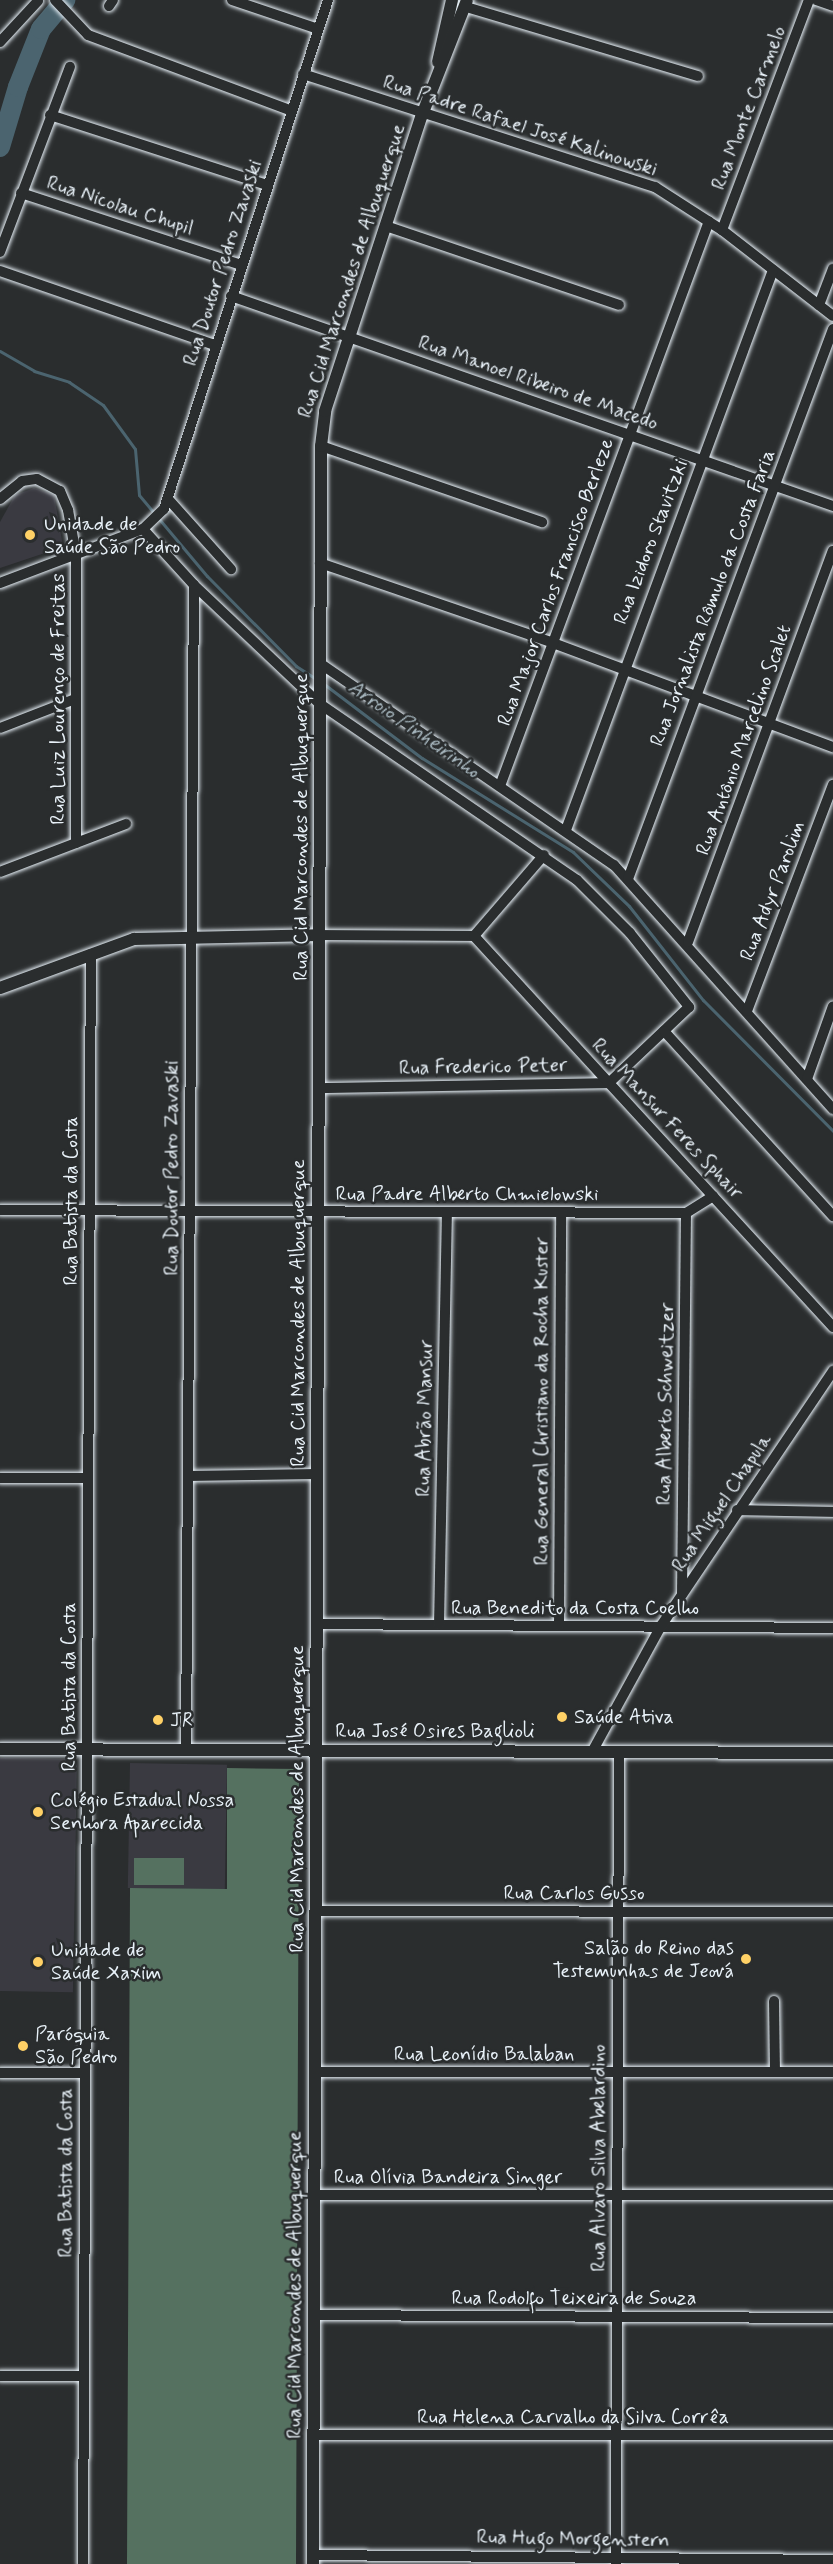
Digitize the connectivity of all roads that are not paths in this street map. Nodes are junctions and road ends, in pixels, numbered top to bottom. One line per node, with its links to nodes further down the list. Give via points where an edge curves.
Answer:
1 (55, 0): 16 (street, via 88,35)
2 (232, 0): 10 (street)
3 (328, 0): 10 (street, Rua Doutor Pedro Zavaski)
4 (452, 0): 15 (street, Rua Cid Marcondes de Albuquerque, via 442,30)
5 (809, 0): 23 (street, Rua Monte Carmelo)
6 (816, 0): 9 (street)
7 (38, 1): 11 (street)
8 (467, 4): 14 (street); 15 (street, Rua Cid Marcondes de Albuquerque)
9 (833, 6)
10 (318, 29): 13 (street, Rua Doutor Pedro Zavaski)
11 (0, 42)
12 (70, 67): 17 (street)
13 (303, 74): 16 (street, Rua Doutor Pedro Zavaski); 18 (street, Rua Padre Rafael José Kalinowski)
14 (698, 76)
15 (435, 81): 18 (street, Rua Cid Marcondes de Albuquerque)
16 (290, 110): 19 (street, Rua Doutor Pedro Zavaski)
17 (50, 115): 19 (street); 20 (street)
18 (422, 115): 21 (street, Rua Padre Rafael José Kalinowski, via 655,187); 22 (street, Rua Cid Marcondes de Albuquerque)
19 (267, 185): 25 (street, Rua Doutor Pedro Zavaski)
20 (21, 193): 24 (street); 25 (street, Rua Nicolau Chupil)
21 (709, 221): 23 (street, Rua Padre Rafael José Kalinowski); 36 (street, Rua Major Carlos Francisco Berleze)
22 (386, 226): 30 (street); 34 (street, Rua Cid Marcondes de Albuquerque)
23 (722, 230): 27 (street, Rua Padre Rafael José Kalinowski)
24 (0, 252)
25 (241, 265): 29 (street, Rua Doutor Pedro Zavaski)
26 (833, 268): 31 (street)
27 (773, 270): 31 (street, Rua Padre Rafael José Kalinowski); 38 (street, Rua Izidoro Stavitzki)
28 (0, 271): 35 (street)
29 (231, 296): 34 (street, Rua Manoel Ribeiro de Macedo); 35 (street, Rua Doutor Pedro Zavaski)
30 (619, 305)
31 (819, 305): 32 (street, Rua Padre Rafael José Kalinowski)
32 (833, 316)
33 (833, 329): 39 (street, Rua Jornalista Rômulo da Costa Faria)
34 (350, 336): 36 (street, Rua Manoel Ribeiro de Macedo); 37 (street, Rua Cid Marcondes de Albuquerque, via 325,411)
35 (215, 345): 41 (street, Rua Doutor Pedro Zavaski)
36 (629, 434): 38 (street, Rua Manoel Ribeiro de Macedo); 51 (street, Rua Major Carlos Francisco Berleze)
37 (321, 446): 43 (street); 47 (street, Rua Cid Marcondes de Albuquerque)
38 (703, 460): 39 (street, Rua Manoel Ribeiro de Macedo); 53 (street, Rua Izidoro Stavitzki)
39 (775, 486): 42 (street, Rua Manoel Ribeiro de Macedo); 54 (street, Rua Jornalista Rômulo da Costa Faria)
40 (0, 499): 46 (street, Rua Luiz Lourenço de Freitas, via 29,479 53,485 65,500)
41 (166, 504): 44 (street, Rua Doutor Pedro Zavaski); 48 (street)
42 (833, 506)
43 (542, 522)
44 (147, 526): 46 (street); 50 (street)
45 (833, 551): 57 (street, Rua Antônio Marcelino Scalet)
46 (76, 555): 49 (street); 55 (street, Rua Luiz Lourenço de Freitas)
47 (321, 563): 51 (street); 52 (street, Rua Cid Marcondes de Albuquerque)
48 (231, 569)
49 (0, 583)
50 (194, 585): 56 (street); 70 (street, Rua Doutor Pedro Zavaski)
51 (553, 643): 53 (street); 61 (street, Rua Major Carlos Francisco Berleze)
52 (321, 666): 56 (street, Rua Cid Marcondes de Albuquerque); 61 (street)
53 (623, 669): 54 (street); 63 (street, Rua Izidoro Stavitzki)
54 (694, 695): 57 (street); 67 (street, Rua Jornalista Rômulo da Costa Faria)
55 (75, 699): 58 (street); 64 (street, Rua Luiz Lourenço de Freitas)
56 (320, 700): 65 (street, via 453,798); 68 (street, Rua Cid Marcondes de Albuquerque)
57 (770, 723): 59 (street); 71 (street, Rua Antônio Marcelino Scalet)
58 (0, 728)
59 (833, 747)
60 (833, 785): 75 (street, Rua Adyr Parolim)
61 (500, 786): 63 (street)
62 (126, 824): 64 (street)
63 (566, 830): 67 (street)
64 (76, 843): 66 (street)
65 (544, 855): 69 (street); 76 (street, via 577,880 630,933 689,1007)
66 (0, 872)
67 (628, 879): 71 (street)
68 (319, 935): 69 (street); 70 (street); 79 (street, Rua Cid Marcondes de Albuquerque)
69 (474, 936): 78 (street, Rua Mansur Feres Sphair)
70 (192, 938): 72 (street, via 134,939); 84 (street, Rua Doutor Pedro Zavaski)
71 (687, 942): 75 (street)
72 (92, 954): 73 (street); 83 (street, Rua Batista da Costa)
73 (0, 988)
74 (833, 1006): 77 (street)
75 (747, 1011): 77 (street)
76 (664, 1031): 78 (street); 89 (street)
77 (807, 1078): 80 (street)
78 (609, 1083): 79 (street, Rua Frederico Peter); 81 (street, Rua Mansur Feres Sphair)
79 (319, 1088): 85 (street, Rua Cid Marcondes de Albuquerque)
80 (833, 1109)
81 (713, 1196): 88 (street); 90 (street, Rua Mansur Feres Sphair)
82 (0, 1210): 83 (street, Rua Padre Alberto Chmielowski)
83 (89, 1210): 84 (street, Rua Padre Alberto Chmielowski); 95 (street, Rua Batista da Costa)
84 (190, 1211): 85 (street, Rua Padre Alberto Chmielowski); 93 (street, Rua Doutor Pedro Zavaski)
85 (318, 1211): 86 (street, Rua Padre Alberto Chmielowski); 92 (street, Rua Cid Marcondes de Albuquerque)
86 (447, 1212): 87 (street, Rua Padre Alberto Chmielowski); 100 (street, Rua Abrão Mansur)
87 (561, 1213): 88 (street, Rua Padre Alberto Chmielowski); 101 (street, Rua General Christiano da Rocha Kuster)
88 (686, 1214): 98 (street, Rua Alberto Schweitzer)
89 (833, 1216)
90 (833, 1327)
91 (833, 1371): 96 (street, Rua Miguel Chapula)
92 (317, 1474): 93 (street); 99 (street, Rua Cid Marcondes de Albuquerque)
93 (188, 1476): 106 (street, Rua Doutor Pedro Zavaski)
94 (0, 1478): 95 (street)
95 (88, 1478): 105 (street, Rua Batista da Costa)
96 (737, 1510): 97 (street); 98 (street, Rua Miguel Chapula)
97 (833, 1512)
98 (682, 1594): 102 (street, Rua Miguel Chapula)
99 (317, 1624): 100 (street, Rua Benedito da Costa Coelho); 107 (street, Rua Cid Marcondes de Albuquerque)
100 (439, 1625): 101 (street, Rua Benedito da Costa Coelho)
101 (559, 1626): 102 (street, Rua Benedito da Costa Coelho)
102 (661, 1626): 103 (street, Rua Benedito da Costa Coelho); 108 (street, Rua Miguel Chapula)
103 (833, 1628)
104 (0, 1749): 105 (street, Rua José Osires Baglioli)
105 (87, 1750): 106 (street, Rua José Osires Baglioli); 120 (street, Rua Batista da Costa)
106 (186, 1750): 107 (street, Rua José Osires Baglioli)
107 (316, 1750): 108 (street, Rua José Osires Baglioli); 111 (street, Rua Cid Marcondes de Albuquerque)
108 (592, 1752): 109 (street, Rua José Osires Baglioli)
109 (619, 1752): 110 (street, Rua José Osires Baglioli); 112 (street, Rua Alvaro Silva Abelardino)
110 (833, 1753)
111 (316, 1911): 112 (street, Rua Carlos Gusso); 115 (street, Rua Cid Marcondes de Albuquerque)
112 (618, 1911): 113 (street, Rua Carlos Gusso); 116 (street, Rua Alvaro Silva Abelardino)
113 (833, 1912)
114 (774, 2001): 117 (street)
115 (315, 2072): 116 (street, Rua Leonídio Balaban); 121 (street, Rua Cid Marcondes de Albuquerque)
116 (618, 2072): 117 (street, Rua Leonídio Balaban); 122 (street, Rua Alvaro Silva Abelardino)
117 (775, 2072): 118 (street, Rua Leonídio Balaban)
118 (833, 2072)
119 (0, 2073): 120 (street)
120 (85, 2073): 128 (street, Rua Batista da Costa)
121 (315, 2195): 122 (street, Rua Olívia Bandeira Singer); 124 (street, Rua Cid Marcondes de Albuquerque)
122 (617, 2195): 123 (street, Rua Olívia Bandeira Singer); 125 (street, Rua Alvaro Silva Abelardino)
123 (833, 2195)
124 (314, 2315): 125 (street, Rua Rodolfo Teixeira de Souza); 129 (street, Rua Cid Marcondes de Albuquerque)
125 (617, 2317): 126 (street, Rua Rodolfo Teixeira de Souza); 130 (street, Rua Alvaro Silva Abelardino)
126 (833, 2318)
127 (0, 2376): 128 (street)
128 (84, 2376): 135 (street, Rua Batista da Costa)
129 (314, 2435): 130 (street, Rua Helena Carvalho da Silva Corrêa); 132 (street, Rua Cid Marcondes de Albuquerque)
130 (616, 2435): 131 (street, Rua Helena Carvalho da Silva Corrêa); 134 (street, Rua Alvaro Silva Abelardino)
131 (833, 2435)
132 (313, 2559): 134 (street, Rua Hugo Morgenstern)
133 (833, 2560): 134 (street, Rua Hugo Morgenstern)
134 (616, 2561)
135 (83, 2564)

